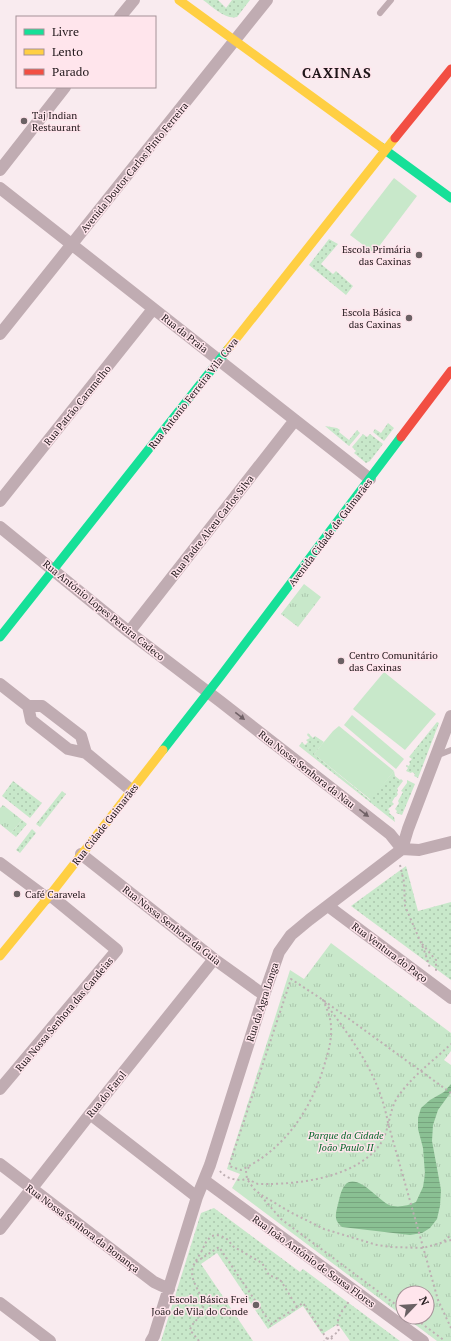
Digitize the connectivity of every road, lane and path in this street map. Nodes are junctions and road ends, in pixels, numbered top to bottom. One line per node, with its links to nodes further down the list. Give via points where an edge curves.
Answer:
1 (134, 0): 6 (street)
2 (180, 0): 7 (street)
3 (267, 0): 7 (street, Avenida Doutor Carlos Pinto Ferreira)
4 (391, 0): 5 (lane)
5 (380, 13)
6 (121, 16)
7 (235, 40): 10 (street); 14 (street, Avenida Doutor Carlos Pinto Ferreira)
8 (451, 69): 10 (street, Rua Antonio Ferreira Vila Cova)
9 (64, 88): 11 (street)
10 (386, 150): 13 (street); 17 (street, Rua Antonio Ferreira Vila Cova)
11 (0, 170)
12 (0, 188): 14 (street, Rua da Praia)
13 (451, 198)
14 (72, 244): 15 (street, Rua da Praia); 16 (street, Avenida Doutor Carlos Pinto Ferreira)
15 (153, 309): 17 (street, Rua da Praia); 21 (street, Rua Patrão Caramelho)
16 (0, 334)
17 (219, 360): 19 (street, Rua da Praia); 23 (street, Rua Antonio Ferreira Vila Cova)
18 (451, 371): 20 (street, Avenida Cidade de Guimarães)
19 (295, 420): 20 (street, Rua da Praia); 25 (street, Rua Padre Alceu Carlos Silva)
20 (370, 479): 27 (street, Avenida Cidade de Guimarães)
21 (0, 501)
22 (0, 527): 23 (street, Rua António Lopes Pereira Cadeco)
23 (54, 570): 24 (street, Rua Antonio Ferreira Vila Cova); 25 (street, Rua António Lopes Pereira Cadeco)
24 (1, 632)
25 (129, 632): 27 (street, Rua António Lopes Pereira Cadeco)
26 (0, 684): 28 (street)
27 (209, 692): 33 (street, Rua Cidade Guimarães); 35 (street, Rua Nossa Senhora da Nau, one-way to 35, via 390,834)
28 (28, 706): 31 (street, via 31,720 68,749); 31 (street, via 42,706 81,736)
29 (451, 716): 32 (street)
30 (451, 750): 32 (lane)
31 (86, 753): 33 (street)
32 (436, 756): 35 (street)
33 (131, 790): 36 (street, Rua Cidade Guimarães)
34 (451, 842): 35 (street, via 419,850)
35 (402, 849): 40 (street, Rua da Agra Longa)
36 (81, 854): 39 (street, Rua Cidade Guimarães); 43 (street, Rua Nossa Senhora da Guia)
37 (0, 863): 39 (street)
38 (400, 865): 41 (path, via 405,906)
39 (48, 897): 42 (street, Rua Cidade Guimarães); 51 (street, Rua Nossa Senhora das Candeias, via 117,950)
40 (328, 906): 46 (street, Rua da Agra Longa, via 283,945); 47 (street, Rua Ventura do Paço)
41 (420, 942): 44 (path); 45 (path, via 436,960)
42 (0, 956)
43 (214, 959): 46 (street, Rua Nossa Senhora da Guia); 53 (street, Rua do Farol)
44 (430, 971)
45 (436, 975)
46 (264, 995): 59 (street, Rua da Agra Longa)
47 (451, 998)
48 (323, 1000): 50 (path); 54 (path, via 372,1072 385,1104); 56 (path, via 331,1026 329,1047 308,1108 290,1133); 56 (path, via 291,979 229,1166 241,1170)
49 (451, 1044): 50 (path)
50 (422, 1071): 52 (path); 54 (path, via 397,1099)
51 (2, 1081)
52 (451, 1092)
53 (90, 1114): 60 (street, Rua do Farol); 62 (street)
54 (388, 1123): 58 (path, via 381,1143 368,1157 351,1168 309,1181 258,1184); 67 (path)
55 (0, 1164): 60 (street, Rua Nossa Senhora da Bonança)
56 (249, 1166): 58 (path, via 246,1171)
57 (216, 1167): 58 (path, via 223,1176)
58 (247, 1179): 61 (path)
59 (204, 1180): 62 (street, Rua da Agra Longa); 82 (street, Rua João António de Sousa Flores)
60 (31, 1189): 63 (street, Rua do Farol); 69 (street, Rua Nossa Senhora da Bonança, via 154,1282)
61 (260, 1194): 67 (path, via 324,1229 377,1245); 72 (path, via 281,1219)
62 (197, 1197): 69 (street, Rua da Agra Longa)
63 (0, 1229)
64 (451, 1235): 66 (path)
65 (451, 1240): 66 (path)
66 (443, 1242): 67 (path)
67 (423, 1248): 75 (path, via 438,1300)
68 (195, 1263): 73 (path, via 208,1239 212,1236 222,1236 234,1247 262,1263 269,1275 281,1282); 73 (path, via 219,1247 271,1324); 80 (path, via 192,1274 203,1302 203,1310 190,1330)
69 (169, 1289): 79 (street, Rua da Agra Longa)
70 (350, 1299): 76 (path, via 338,1319 339,1331)
71 (0, 1303): 78 (street)
72 (395, 1304)
73 (298, 1307): 77 (path, via 303,1303)
74 (424, 1325): 83 (path)
75 (451, 1328)
76 (331, 1337): 77 (path); 81 (path)
77 (325, 1340)
78 (50, 1341)
79 (151, 1341)
80 (199, 1341)
81 (334, 1341)
82 (423, 1341)
83 (445, 1341)

